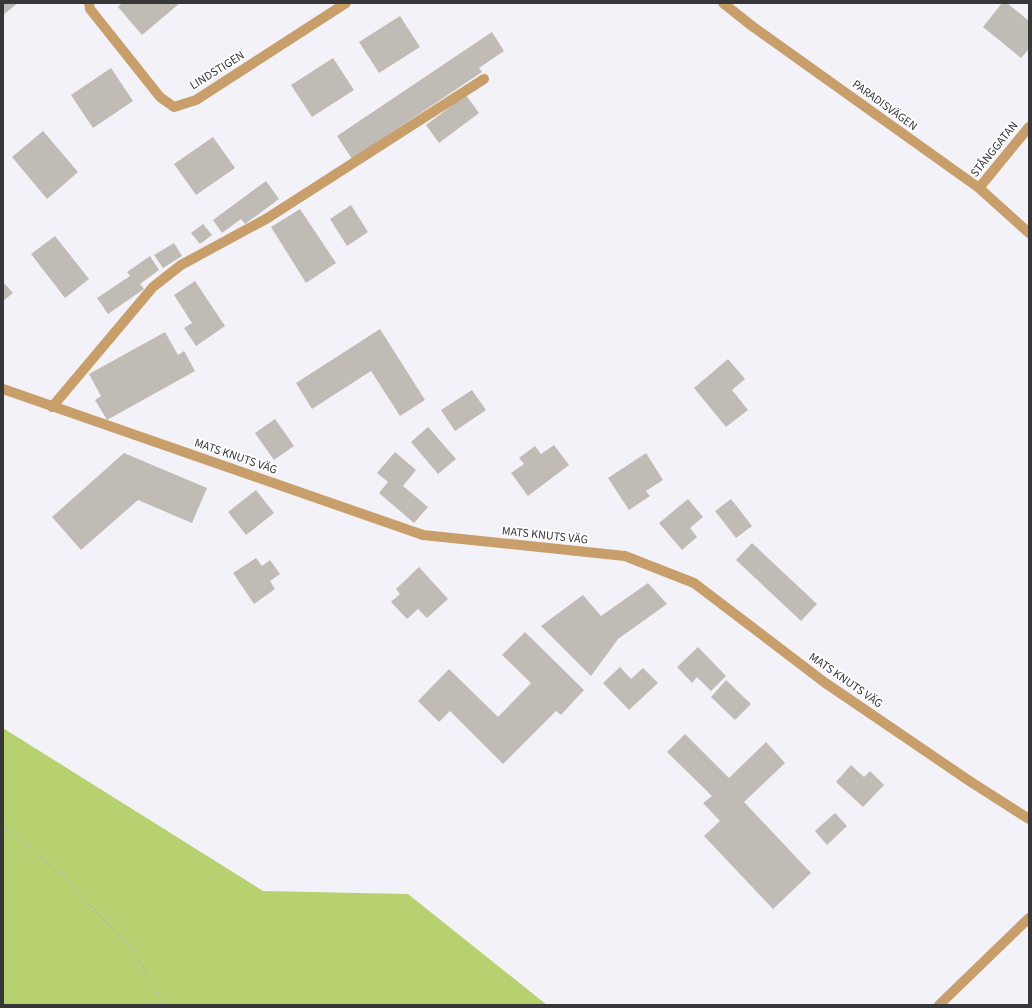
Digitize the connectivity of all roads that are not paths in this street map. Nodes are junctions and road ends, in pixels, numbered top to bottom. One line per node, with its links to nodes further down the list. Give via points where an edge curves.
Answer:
1 (89, 3): 2 (street, LINDSTIGEN, via 90,9 160,96 174,106 196,100)
2 (346, 3)
3 (723, 3): 6 (street, PARADISVÄGEN)
4 (484, 79): 9 (street, via 266,219 181,265 152,288)
5 (1029, 127): 6 (street, STÅNGGATAN)
6 (979, 188): 7 (street, PARADISVÄGEN)
7 (1029, 233)
8 (3, 389): 9 (street, MATS KNUTS VÄG)
9 (52, 407): 10 (street, MATS KNUTS VÄG, via 423,535 625,556 694,582 824,682)
10 (1029, 819)
11 (1029, 918): 12 (street)
12 (939, 1005)

